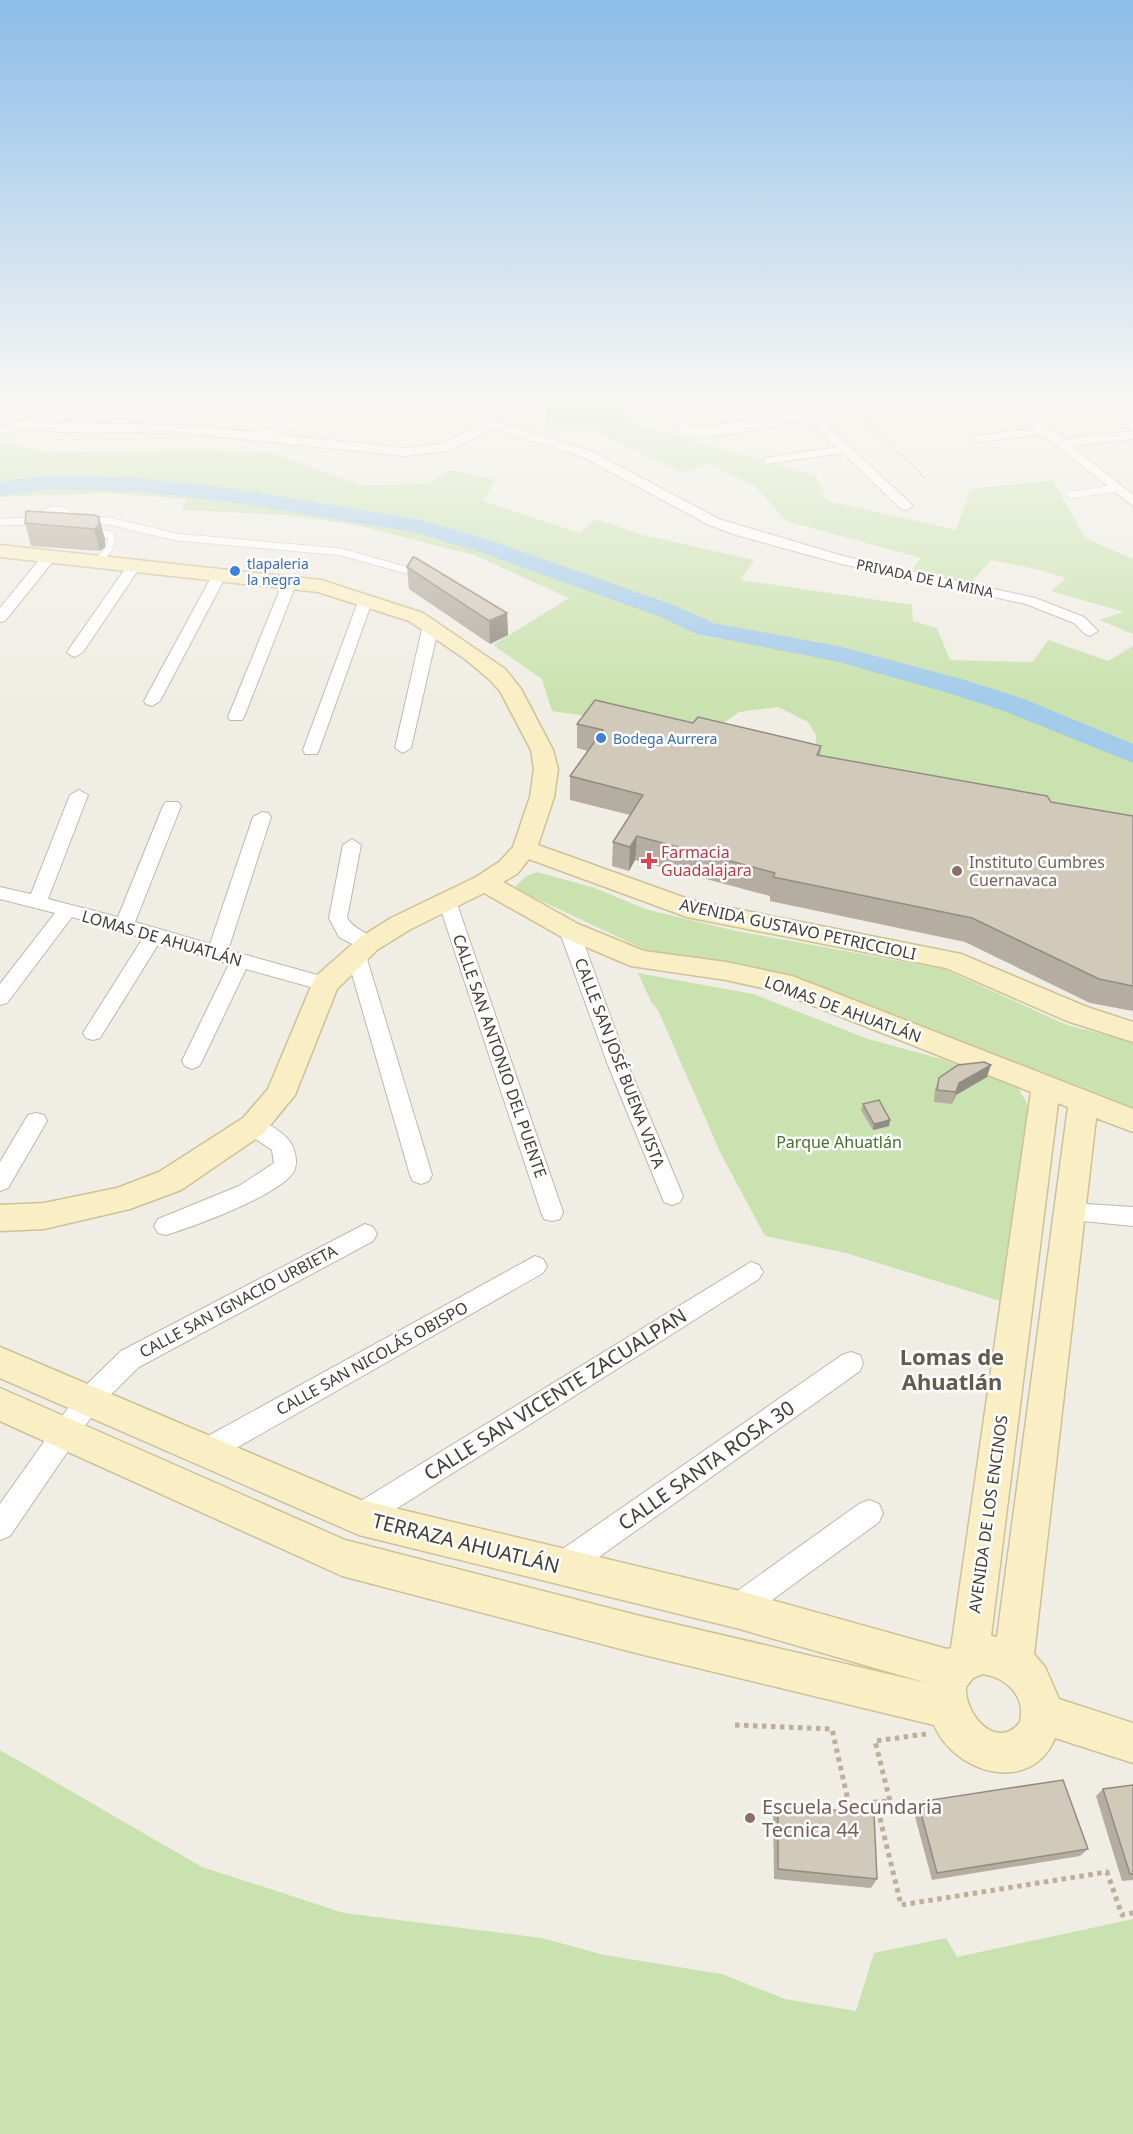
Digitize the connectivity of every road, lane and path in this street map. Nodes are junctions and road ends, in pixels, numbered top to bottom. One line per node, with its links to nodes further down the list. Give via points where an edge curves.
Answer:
1 (674, 501): 18 (street, PRIVADA DE LA MINA, via 741,532 841,560 1030,601 1079,620)
2 (900, 501): 3 (street)
3 (906, 506)
4 (33, 521): 5 (lane); 6 (lane); 13 (lane, via 38,515 62,510 75,518 109,521 176,537 341,552)
5 (0, 522)
6 (42, 526)
7 (81, 529): 10 (lane, via 111,535 110,549)
8 (0, 551): 9 (street)
9 (49, 557): 10 (street); 16 (street)
10 (97, 563): 11 (street)
11 (134, 566): 12 (street); 19 (street)
12 (220, 574): 14 (street); 20 (street)
13 (430, 578)
14 (290, 582): 15 (street); 21 (street)
15 (366, 598): 17 (street); 23 (street)
16 (0, 618)
17 (431, 625): 22 (street); 28 (street, via 497,674 510,689 542,750 546,769 542,797)
18 (1090, 631)
19 (75, 652)
20 (152, 701)
21 (236, 717)
22 (403, 748)
23 (311, 750)
24 (79, 795): 31 (street)
25 (172, 806): 34 (street)
26 (262, 817): 38 (street)
27 (352, 845): 37 (street, via 338,918)
28 (524, 849): 29 (street, via 508,868); 42 (street, AVENIDA GUSTAVO PETRICCIOLI, via 687,908 952,960 1077,1014)
29 (485, 883): 32 (street); 35 (street, LOMAS DE AHUATLÁN)
30 (0, 892): 31 (street, LOMAS DE AHUATLÁN)
31 (39, 901): 33 (street, LOMAS DE AHUATLÁN)
32 (447, 901): 37 (street); 53 (street, CALLE SAN ANTONIO DEL PUENTE)
33 (67, 910): 34 (street, LOMAS DE AHUATLÁN); 41 (street)
34 (124, 926): 36 (street, LOMAS DE AHUATLÁN)
35 (569, 930): 45 (street, LOMAS DE AHUATLÁN, via 640,960 782,983); 52 (street, CALLE SAN JOSÉ BUENA VISTA, via 618,1065)
36 (155, 934): 38 (street, LOMAS DE AHUATLÁN); 43 (street)
37 (362, 949): 40 (street); 50 (street)
38 (217, 954): 39 (street, LOMAS DE AHUATLÁN)
39 (240, 961): 40 (street, LOMAS DE AHUATLÁN); 44 (street)
40 (325, 984): 49 (street, via 280,1095)
41 (0, 998)
42 (1133, 1032)
43 (93, 1033)
44 (192, 1061)
45 (1046, 1086): 46 (street, LOMAS DE AHUATLÁN); 73 (street, AVENIDA DE LOS ENCINOS)
46 (1083, 1103): 48 (street, LOMAS DE AHUATLÁN); 54 (street)
47 (36, 1121): 51 (street)
48 (1133, 1121)
49 (253, 1126): 56 (street, via 170,1181 119,1200 44,1216); 57 (street, via 281,1145 284,1167 265,1183)
50 (420, 1175)
51 (0, 1182)
52 (672, 1196)
53 (552, 1212)
54 (1071, 1212): 55 (street); 72 (street)
55 (1133, 1217)
56 (0, 1218)
57 (166, 1226)
58 (365, 1234): 63 (street, CALLE SAN IGNACIO URBIETA, via 144,1349)
59 (535, 1266): 66 (street, CALLE SAN NICOLÁS OBISPO)
60 (752, 1272): 68 (street, CALLE SAN VICENTE ZACUALPAN)
61 (0, 1362): 63 (street, TERRAZA AHUATLÁN)
62 (851, 1363): 70 (street, CALLE SANTA ROSA 30)
63 (89, 1399): 65 (street, CALLE SAN IGNACIO URBIETA); 66 (street, TERRAZA AHUATLÁN)
64 (0, 1404): 65 (street)
65 (64, 1432): 69 (street, CALLE SAN IGNACIO URBIETA); 73 (street, via 342,1558 636,1634)
66 (208, 1450): 68 (street, TERRAZA AHUATLÁN)
67 (869, 1513): 71 (street)
68 (359, 1516): 70 (street, TERRAZA AHUATLÁN)
69 (0, 1527)
70 (561, 1567): 71 (street, TERRAZA AHUATLÁN)
71 (736, 1609): 73 (street, TERRAZA AHUATLÁN)
72 (1013, 1663): 73 (street, via 983,1654); 74 (street, via 1034,1685)
73 (949, 1692): 74 (street, via 963,1736 992,1752 1021,1749 1032,1740); 77 (path, via 875,1741 890,1801)
74 (1042, 1714): 76 (street)
75 (735, 1725): 77 (path, via 832,1729 849,1805)
76 (1133, 1743)
77 (876, 1802): 78 (path, via 901,1905 1107,1872 1122,1915)
78 (1133, 1913)

